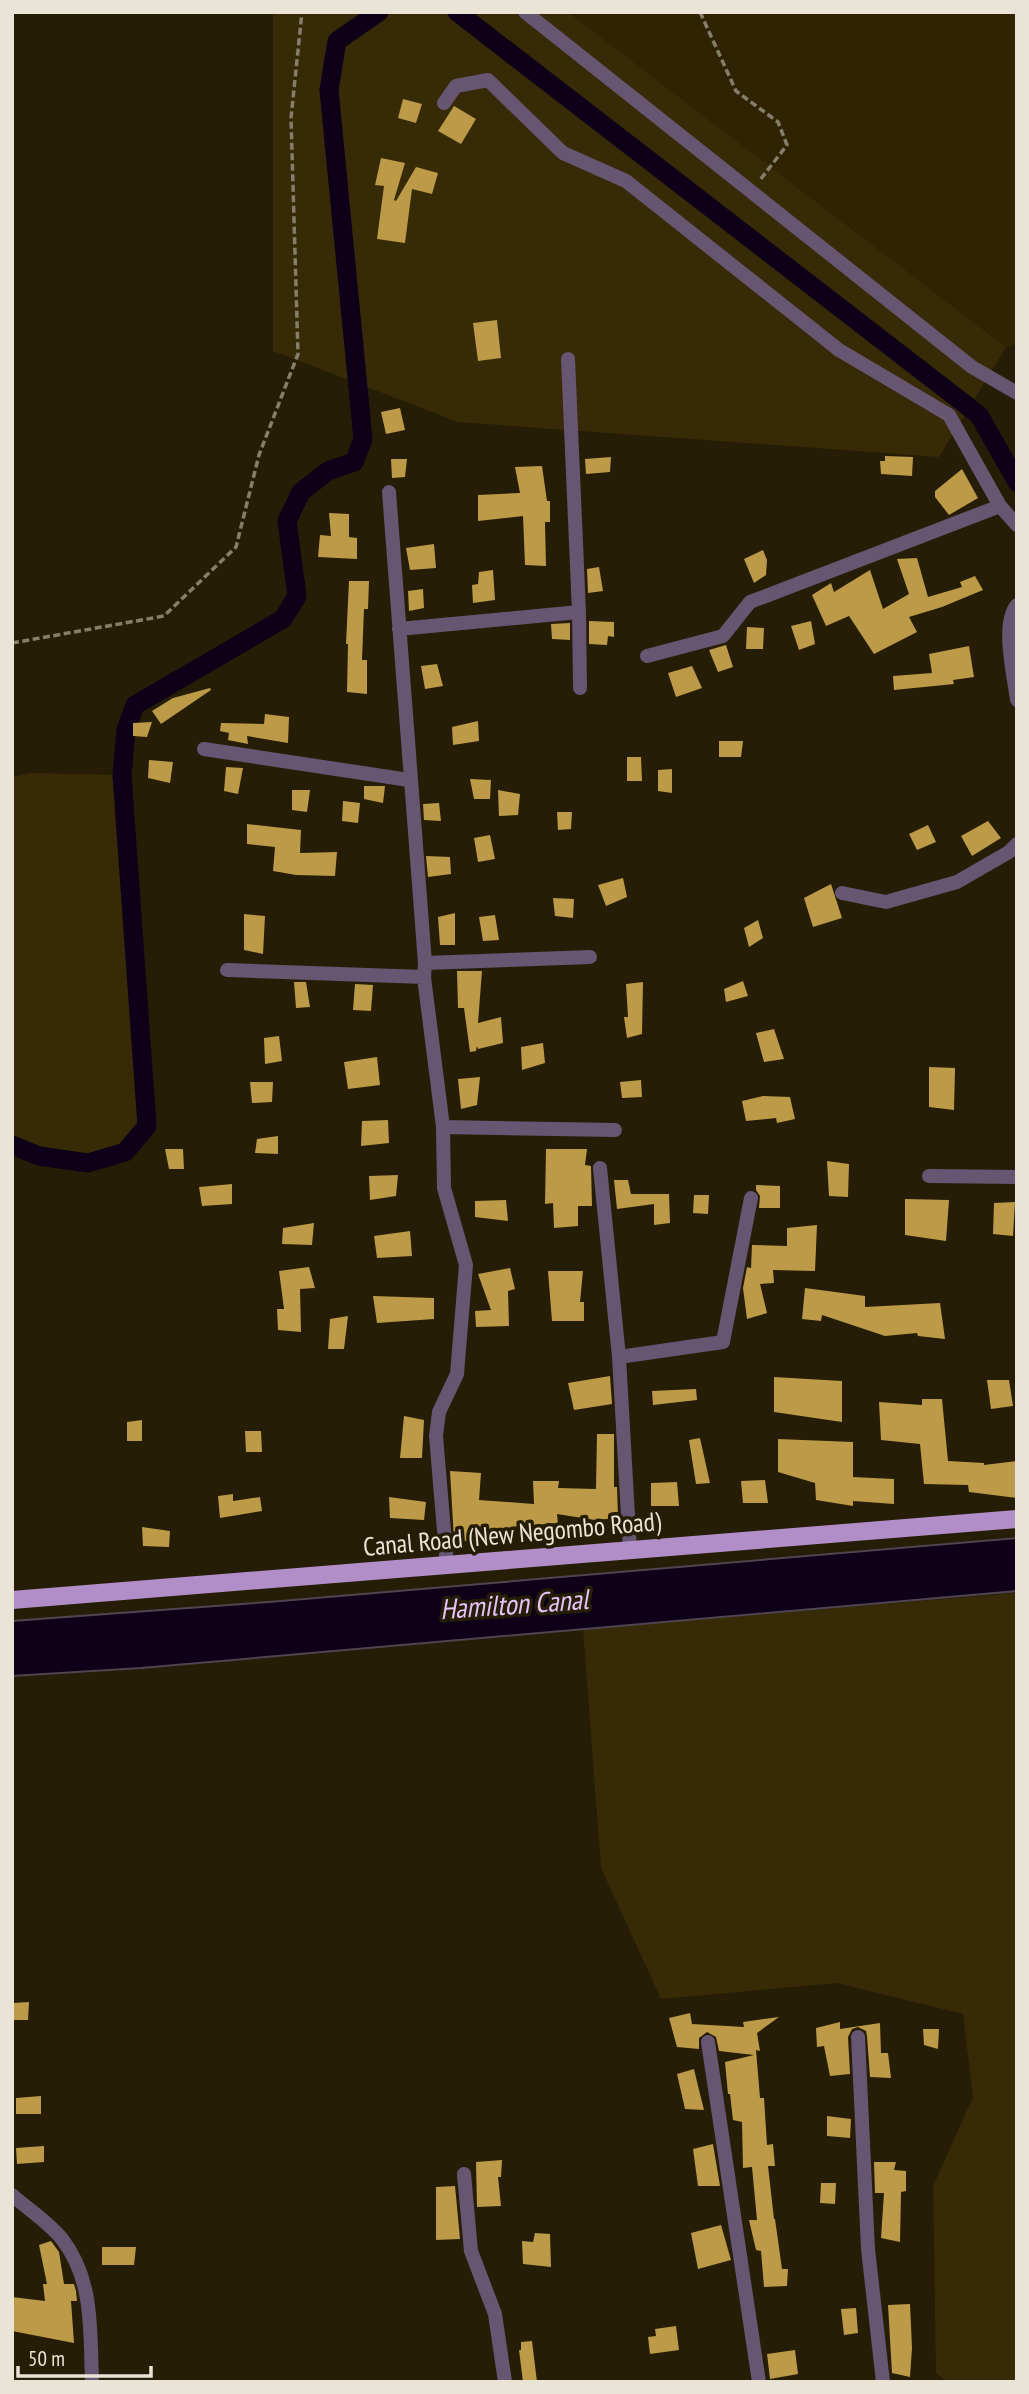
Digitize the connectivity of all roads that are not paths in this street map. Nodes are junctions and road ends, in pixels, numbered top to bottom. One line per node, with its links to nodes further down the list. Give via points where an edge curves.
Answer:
1 (525, 12): 4 (street, via 972,367)
2 (444, 103): 6 (street, via 456,86 488,80 563,153 626,181 839,350 949,415)
3 (568, 359): 9 (street)
4 (1017, 393)
5 (389, 492): 10 (street)
6 (1000, 506): 7 (street); 11 (street, via 750,602 723,636)
7 (1017, 525)
8 (1017, 605): 13 (street, via 1009,632)
9 (579, 612): 10 (street); 12 (street)
10 (398, 629): 15 (street)
11 (647, 656)
12 (580, 688)
13 (1017, 699)
14 (204, 749): 15 (street)
15 (409, 780): 20 (street)
16 (1017, 844): 17 (street, via 957,882 886,902)
17 (842, 893)
18 (590, 957): 20 (street)
19 (227, 970): 20 (street)
20 (425, 970): 21 (street)
21 (443, 1127): 22 (street); 30 (street, via 444,1188 466,1265 457,1374 439,1412 436,1436)
22 (615, 1130)
23 (600, 1168): 27 (street)
24 (929, 1176): 25 (street)
25 (1017, 1177)
26 (751, 1198): 27 (street, via 723,1342)
27 (619, 1357): 29 (street)
28 (1017, 1519): 29 (main road, Canal Road (New Negombo Road))
29 (630, 1551): 30 (main road, Canal Road (New Negombo Road))
30 (447, 1566): 31 (main road, Canal Road (New Negombo Road))
31 (12, 1600)
32 (858, 2037): 39 (street, via 868,2249)
33 (708, 2042): 38 (street)
34 (464, 2174): 37 (street, via 471,2251 495,2314)
35 (12, 2195): 36 (street, via 61,2238 81,2271 88,2300)
36 (92, 2382)
37 (505, 2382)
38 (759, 2382)
39 (883, 2382)

